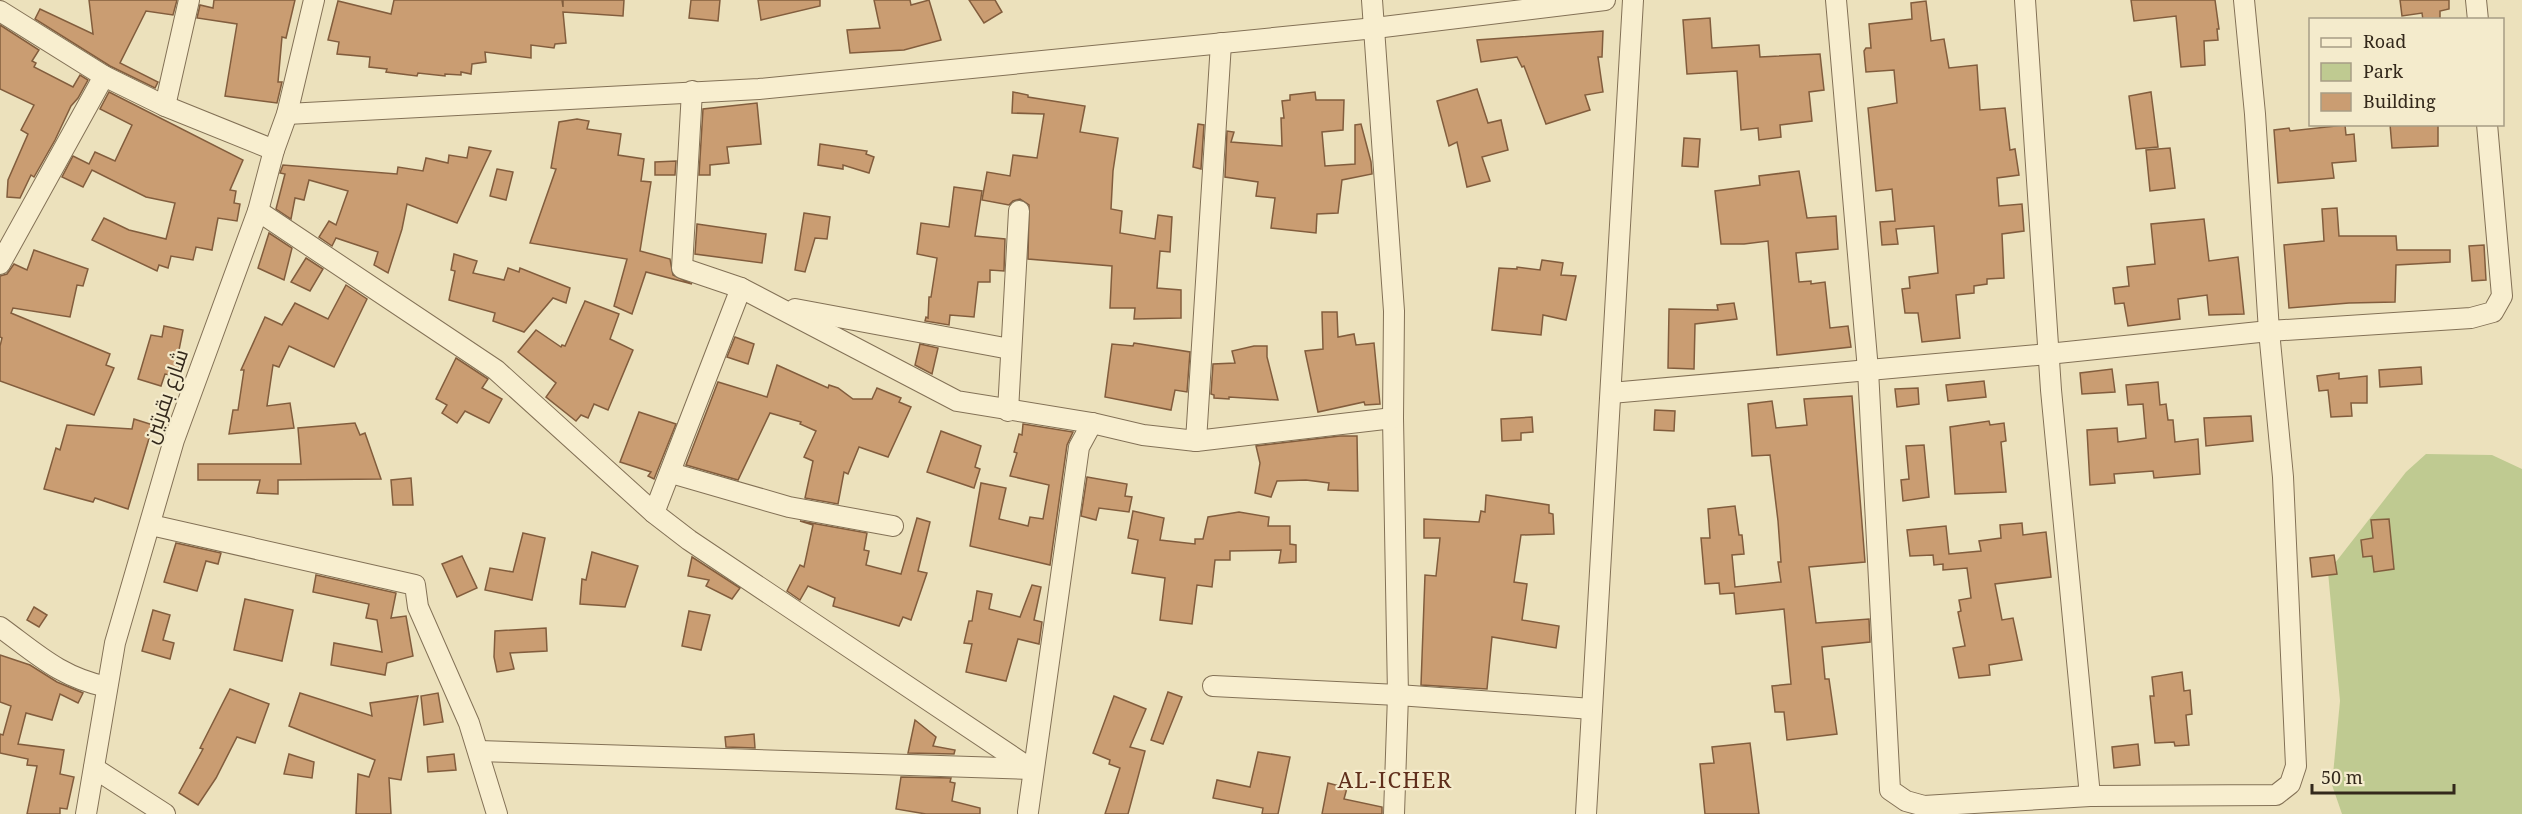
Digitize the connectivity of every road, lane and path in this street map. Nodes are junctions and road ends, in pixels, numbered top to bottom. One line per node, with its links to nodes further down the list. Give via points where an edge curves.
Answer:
1 (189, 0): 16 (street)
2 (314, 0): 17 (street, شارع بقرتين)
3 (1372, 0): 12 (street)
4 (1605, 0): 12 (street)
5 (1634, 0): 29 (street)
6 (1836, 0): 28 (street)
7 (2025, 0): 27 (street)
8 (2244, 0): 25 (street)
9 (2476, 0): 11 (street)
10 (0, 10): 14 (street)
11 (2478, 18)
12 (1375, 28): 13 (street); 31 (street, via 1394,310)
13 (1221, 43): 15 (street, via 759,89); 33 (street)
14 (104, 76): 16 (street); 22 (street)
15 (692, 91): 17 (street); 23 (street, via 682,268)
16 (165, 106): 19 (street)
17 (287, 114): 19 (street, شارع بقرتين)
18 (2487, 126): 25 (street, via 2502,296 2493,312 2471,318)
19 (274, 150): 20 (street, شارع بقرتين)
20 (258, 211): 35 (street, via 496,370); 36 (street, شارع بقرتين, via 174,440)
21 (1019, 211): 26 (street)
22 (0, 264)
23 (741, 288): 24 (street); 34 (street)
24 (776, 306): 26 (street); 30 (street, via 957,400)
25 (2269, 331): 27 (street); 46 (street, via 2283,477 2296,766 2290,784 2276,795)
26 (1010, 349): 30 (street)
27 (2048, 354): 28 (street); 46 (street)
28 (1868, 370): 29 (street); 46 (street, via 1890,790 1906,801 1924,806)
29 (1611, 393): 42 (street)
30 (1008, 411): 32 (street)
31 (1393, 418): 33 (street); 41 (street)
32 (1092, 423): 33 (street, via 1143,435); 47 (street, via 1079,447)
33 (1196, 441)
34 (672, 473): 35 (street); 37 (street, via 789,507)
35 (654, 513): 45 (street, via 747,580)
36 (151, 525): 40 (street, شارع بقرتين, via 115,643); 43 (street, via 415,585 418,607)
37 (892, 526)
38 (0, 627): 40 (street, via 61,672)
39 (1213, 686): 41 (street)
40 (107, 687): 44 (street, شارع بقرتين)
41 (1398, 695): 42 (street); 51 (street)
42 (1592, 709): 52 (street)
43 (479, 751): 45 (street); 50 (street)
44 (94, 768): 48 (street, شارع بقرتين); 49 (street)
45 (1031, 769): 47 (street)
46 (2090, 796)
47 (1028, 813)
48 (86, 814)
49 (165, 814)
50 (497, 814)
51 (1394, 814)
52 (1586, 814)

